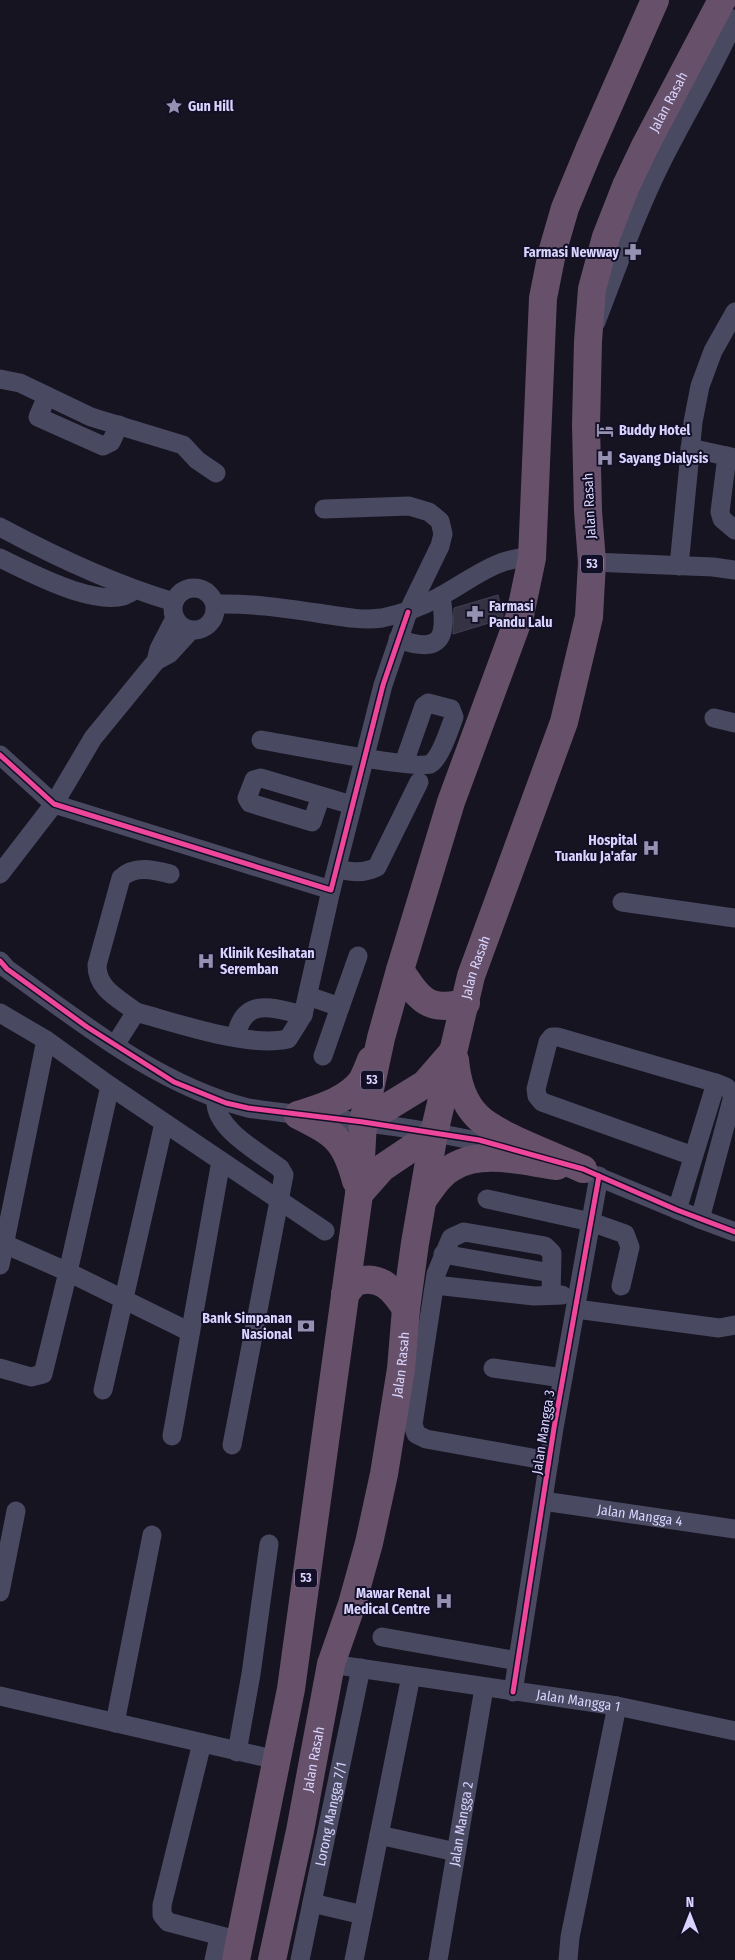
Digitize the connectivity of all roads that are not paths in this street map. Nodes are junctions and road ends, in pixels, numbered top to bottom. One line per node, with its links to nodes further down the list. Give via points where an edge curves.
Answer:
1 (655, 0): 14 (highway, 53, via 565,208 552,253 543,298)
2 (722, 0): 5 (highway, Jalan Rasah / 53, via 645,146 606,237 592,290)
3 (735, 19): 5 (street, via 647,192)
4 (735, 312): 7 (street, via 713,350 700,386)
5 (588, 341): 15 (highway, Jalan Rasah / 53, via 586,434)
6 (0, 378): 9 (street, via 20,383 91,417 184,445 197,460)
7 (690, 448): 8 (street); 16 (street)
8 (731, 457): 12 (street, via 720,512 722,519)
9 (216, 473)
10 (324, 509): 22 (street, via 409,506 429,512 440,521 443,534 440,546)
11 (0, 528): 18 (street)
12 (735, 530)
13 (0, 558): 18 (street, via 91,595 111,598 128,596)
14 (532, 558): 19 (street, via 518,557 500,563); 44 (highway, 53, via 520,615 451,802)
15 (592, 562): 16 (street); 46 (highway, Jalan Rasah / 53, via 589,617 564,722 474,967)
16 (679, 566): 17 (street)
17 (735, 570)
18 (134, 590): 21 (street)
19 (441, 596): 22 (street); 24 (street, via 445,621 442,637 427,645)
20 (215, 604): 21 (street, via 207,592 193,588 180,593); 22 (street, via 260,604 347,617 379,618); 23 (street, via 210,623 204,628)
21 (175, 610): 23 (street, via 184,628); 25 (street)
22 (408, 612): 24 (street)
23 (191, 630): 25 (street, via 169,654)
24 (398, 640): 30 (street)
25 (156, 661): 34 (street, via 93,738)
26 (714, 718): 27 (street)
27 (735, 723)
28 (261, 740): 30 (street)
29 (0, 755): 34 (street)
30 (364, 757): 31 (street); 35 (street)
31 (404, 763)
32 (419, 782): 36 (street, via 377,867 357,872)
33 (321, 796): 35 (street)
34 (54, 804): 37 (street); 39 (street)
35 (352, 805): 36 (street)
36 (337, 869): 39 (street)
37 (0, 874)
38 (170, 874): 48 (street, via 135,870 121,878 97,965 101,985)
39 (331, 890): 45 (street)
40 (622, 902): 41 (street)
41 (735, 918)
42 (358, 956): 47 (street)
43 (0, 961): 54 (street)
44 (400, 970): 46 (highway, via 418,996 429,1003 452,1006); 52 (highway, 53)
45 (308, 996): 47 (street); 50 (street)
46 (466, 1003): 55 (highway, Jalan Rasah / 53)
47 (340, 1007): 56 (street)
48 (136, 1012): 51 (street); 54 (street)
49 (0, 1013): 53 (street)
50 (303, 1016): 51 (street, via 288,1039 273,1042); 51 (street, via 273,1008 252,1010 238,1024)
51 (236, 1036)
52 (381, 1038): 60 (highway, via 361,1082 332,1103); 61 (highway, 53)
53 (46, 1040): 58 (street); 76 (street)
54 (115, 1045): 59 (street, via 174,1082)
55 (454, 1051): 61 (highway, via 426,1084); 63 (highway, Jalan Rasah / 53); 66 (highway, via 457,1082 477,1117 498,1130)
56 (323, 1056)
57 (716, 1083): 64 (street); 64 (street, via 558,1036 548,1042 536,1089 542,1102); 72 (street, via 732,1092 732,1100)
58 (110, 1086): 62 (street); 79 (street)
59 (216, 1099): 60 (street, via 248,1108); 69 (street, via 218,1112 232,1134 283,1171)
60 (298, 1115): 61 (street); 67 (highway, via 340,1141 350,1157)
61 (363, 1122): 63 (street); 67 (highway, 53)
62 (164, 1123): 65 (street); 85 (street)
63 (434, 1133): 66 (street, via 479,1140); 67 (highway, via 382,1168); 70 (highway, Jalan Rasah / 53)
64 (693, 1156): 71 (street)
65 (221, 1162): 69 (street); 89 (street)
66 (591, 1172): 70 (highway, via 484,1157 453,1166 437,1180); 71 (street); 73 (street, Jalan Mangga 3)
67 (359, 1194): 83 (highway, 53)
68 (487, 1199): 73 (street)
69 (279, 1200): 74 (street); 95 (street)
70 (423, 1200): 87 (highway, Jalan Rasah / 53)
71 (676, 1210): 72 (street)
72 (700, 1220): 75 (street)
73 (591, 1222): 82 (street, via 619,1231 629,1240); 86 (street, Jalan Mangga 3)
74 (325, 1231)
75 (735, 1232)
76 (2, 1243): 78 (street); 79 (street)
77 (443, 1254): 80 (street); 80 (street, via 451,1238 464,1232 545,1246 552,1253); 81 (street)
78 (0, 1266)
79 (68, 1272): 85 (street); 90 (street, via 43,1374 31,1377)
80 (551, 1273): 84 (street)
81 (434, 1284): 84 (street, via 534,1296); 96 (street, via 413,1424 416,1434 426,1439)
82 (621, 1286)
83 (345, 1294): 87 (highway, via 355,1282 373,1279 390,1287); 116 (highway, 53, via 291,1689)
84 (551, 1295): 86 (street)
85 (125, 1298): 89 (street); 93 (street)
86 (577, 1303): 88 (street, via 719,1328); 92 (street, Jalan Mangga 3)
87 (406, 1309): 105 (highway, Jalan Rasah / 53, via 402,1370 384,1474 352,1604)
88 (735, 1325)
89 (190, 1332): 94 (street)
90 (0, 1368)
91 (493, 1368): 92 (street)
92 (563, 1378): 96 (street, Jalan Mangga 3)
93 (103, 1390)
94 (172, 1436)
95 (232, 1446)
96 (549, 1461): 97 (street, Jalan Mangga 3)
97 (543, 1501): 99 (street, Jalan Mangga 4); 104 (street, Jalan Mangga 3)
98 (16, 1511): 102 (street)
99 (735, 1529)
100 (152, 1535): 112 (street)
101 (269, 1544): 115 (street, via 251,1674)
102 (0, 1592)
103 (382, 1637): 104 (street)
104 (518, 1661): 109 (street, Jalan Mangga 3)
105 (331, 1664): 106 (street, Jalan Mangga 1); 123 (highway, Jalan Rasah / 53)
106 (361, 1668): 107 (street, Jalan Mangga 1); 119 (street, Lorong Mangga 7/1)
107 (412, 1676): 108 (street, Jalan Mangga 1); 117 (street)
108 (484, 1688): 109 (street, Jalan Mangga 1); 118 (street, Jalan Mangga 2)
109 (513, 1692): 111 (street, Jalan Mangga 1)
110 (0, 1696): 112 (street)
111 (617, 1706): 113 (street, Jalan Mangga 1); 127 (street)
112 (115, 1723): 114 (street)
113 (735, 1730)
114 (202, 1743): 115 (street); 121 (street, via 162,1915 168,1922)
115 (236, 1752): 116 (street)
116 (277, 1760): 121 (highway, 53)
117 (379, 1835): 118 (street); 120 (street)
118 (456, 1852): 126 (street, Jalan Mangga 2)
119 (312, 1903): 120 (street); 124 (street, Lorong Mangga 7/1)
120 (363, 1915): 125 (street)
121 (232, 1946): 122 (street)
122 (214, 1960)
123 (272, 1960)
124 (300, 1960)
125 (354, 1960)
126 (438, 1960)
127 (568, 1960)

